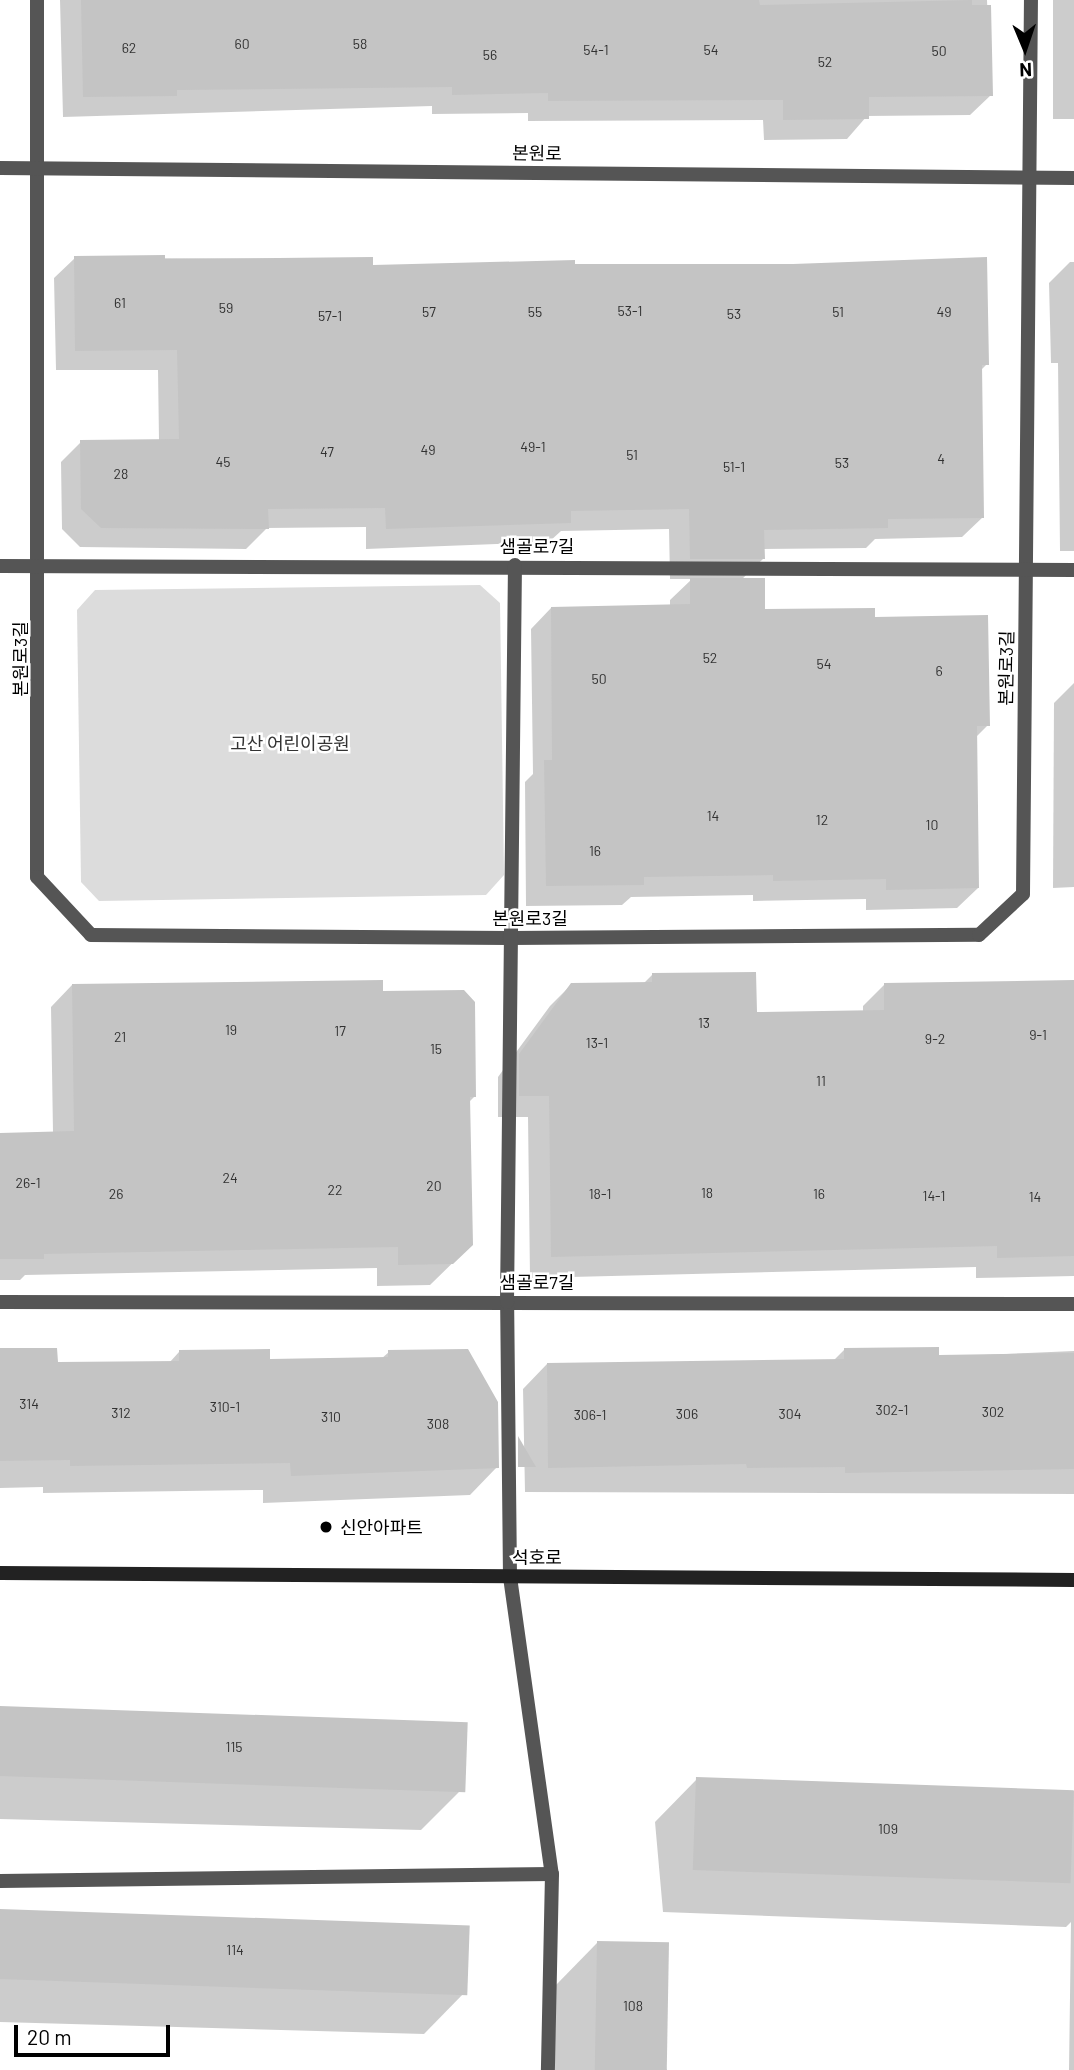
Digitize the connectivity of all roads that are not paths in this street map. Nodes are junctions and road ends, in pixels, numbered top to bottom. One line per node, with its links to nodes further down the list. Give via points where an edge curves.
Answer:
1 (37, 0): 4 (street, 본원로3길)
2 (1031, 0): 5 (street, 본원로3길)
3 (0, 168): 4 (street, 본원로)
4 (39, 168): 5 (street, 본원로); 9 (street, 본원로3길)
5 (1029, 177): 6 (street, 본원로); 10 (street, 본원로3길)
6 (1074, 178)
7 (515, 565): 9 (street, 샘골로7길); 10 (street, 샘골로7길); 12 (street)
8 (0, 566): 9 (street, 샘골로7길)
9 (40, 567): 12 (street, 본원로3길, via 37,877 92,935)
10 (1026, 569): 11 (street, 샘골로7길); 12 (street, 본원로3길, via 1023,894 979,935)
11 (1074, 570)
12 (509, 938): 13 (street)
13 (507, 1301): 14 (street, 샘골로7길); 15 (street, 샘골로7길); 17 (street)
14 (0, 1302)
15 (1074, 1304)
16 (0, 1573): 17 (main road, 석호로)
17 (510, 1577): 18 (main road, 석호로); 19 (street)
18 (1074, 1580)
19 (552, 1874): 20 (street); 21 (street)
20 (0, 1881)
21 (548, 2070)

